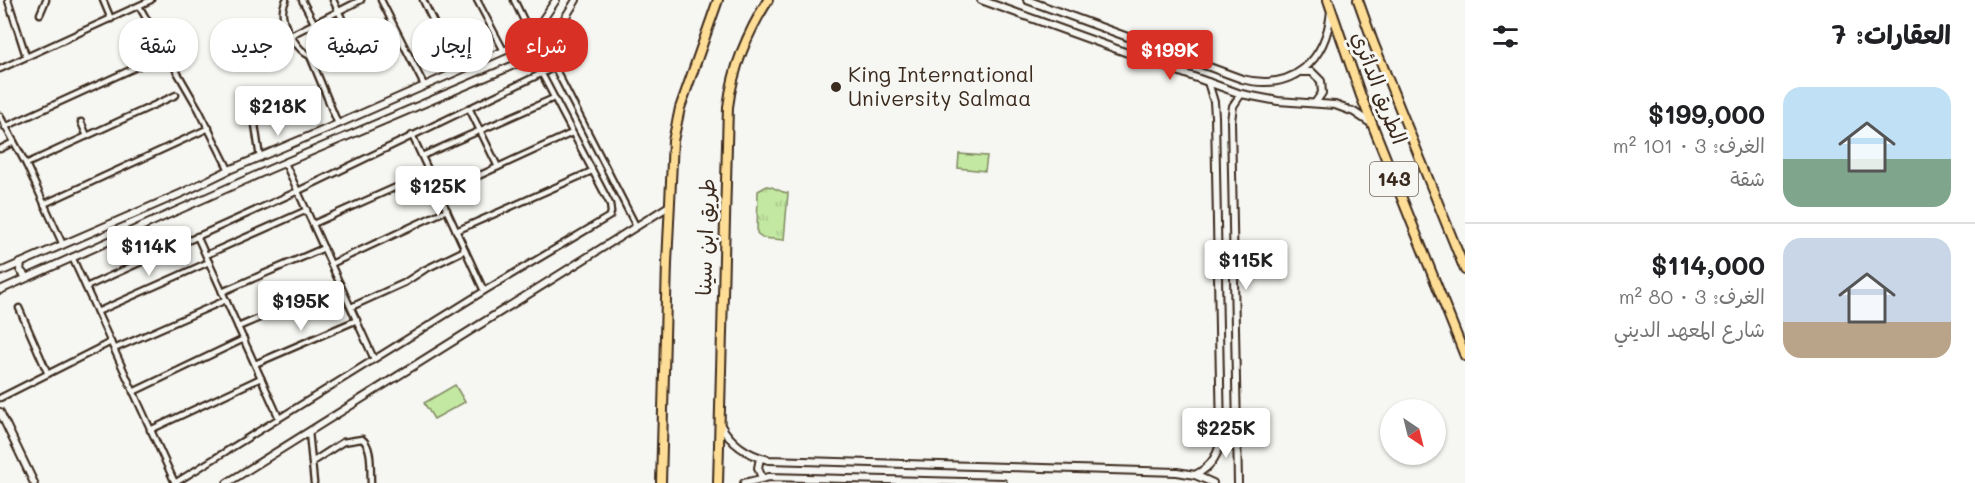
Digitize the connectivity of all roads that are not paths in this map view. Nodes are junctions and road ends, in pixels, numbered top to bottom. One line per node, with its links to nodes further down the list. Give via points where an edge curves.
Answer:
1 (8, 0): 39 (street)
2 (46, 0): 26 (street)
3 (103, 0): 35 (street)
4 (151, 0): 22 (street)
5 (286, 0): 27 (street)
6 (302, 0): 28 (street)
7 (333, 0): 24 (street)
8 (361, 0): 24 (street)
9 (381, 0): 23 (street)
10 (388, 0): 23 (street)
11 (423, 0): 31 (street)
12 (477, 0): 37 (street)
13 (514, 0): 32 (street)
14 (556, 0): 33 (street)
15 (576, 0): 34 (street)
16 (718, 0): 87 (main road, طريق ابن سينا, via 676,124)
17 (768, 0): 129 (main road, طريق ابن سينا, via 743,46 728,107)
18 (981, 0): 50 (street)
19 (1027, 0): 48 (street, via 1242,79 1278,81)
20 (1328, 0): 25 (main road, الطريق الدائري / 143)
21 (1358, 0): 103 (main road, الطريق الدائري / 143)
22 (139, 6): 35 (street); 67 (street)
23 (385, 6): 51 (street)
24 (339, 11): 29 (street); 30 (street)
25 (1331, 11): 48 (street, via 1323,46); 65 (main road, الطريق الدائري / 143)
26 (40, 14)
27 (284, 18)
28 (311, 18)
29 (324, 18)
30 (342, 18)
31 (432, 18)
32 (523, 18)
33 (545, 18)
34 (565, 18)
35 (111, 19): 39 (street)
36 (294, 40): 38 (street)
37 (504, 51): 40 (street)
38 (306, 54)
39 (26, 56): 41 (street)
40 (493, 56)
41 (0, 69)
42 (505, 69): 59 (street)
43 (126, 72): 66 (street)
44 (317, 72): 64 (street)
45 (455, 72): 51 (street)
46 (547, 72): 49 (street)
47 (557, 72): 92 (street)
48 (1300, 72): 57 (street, via 1312,72 1321,81 1322,93)
49 (543, 74): 56 (street); 58 (street)
50 (1208, 82): 52 (street); 60 (street)
51 (424, 85): 55 (street)
52 (1241, 94): 57 (street); 62 (street, via 1233,106)
53 (176, 95): 71 (street)
54 (282, 96): 76 (street, via 253,111)
55 (397, 97): 59 (street); 64 (street)
56 (554, 98): 68 (street); 69 (street)
57 (1315, 103): 65 (street, via 1345,108)
58 (469, 108): 68 (street); 70 (street)
59 (403, 111): 77 (street)
60 (1220, 115): 62 (street); 132 (street)
61 (0, 116): 66 (street)
62 (1231, 121): 133 (street)
63 (81, 122): 71 (street)
64 (338, 124): 74 (street)
65 (1372, 125): 120 (main road, الطريق الدائري / 143)
66 (5, 127): 72 (street)
67 (208, 128): 80 (street); 86 (street)
68 (480, 130): 75 (street); 79 (street)
69 (572, 133): 79 (street); 81 (street)
70 (412, 135): 75 (street); 83 (street)
71 (87, 136): 78 (street)
72 (14, 142): 73 (street); 78 (street)
73 (0, 149)
74 (279, 149): 76 (street); 77 (street)
75 (422, 156): 82 (street)
76 (260, 158): 80 (street)
77 (285, 163): 83 (street); 88 (street)
78 (26, 164): 86 (street)
79 (498, 167): 85 (street)
80 (229, 170): 84 (street)
81 (592, 171): 93 (street); 109 (street, via 610,204 610,216)
82 (429, 172): 85 (street); 91 (street)
83 (298, 191): 89 (street); 94 (street)
84 (182, 193): 88 (street); 95 (street)
85 (439, 194): 90 (street)
86 (44, 204): 95 (street)
87 (669, 206): 92 (street); 143 (main road, طريق ابن سينا)
88 (188, 207): 99 (street)
89 (307, 210): 91 (street); 98 (street)
90 (447, 210): 93 (street); 102 (street)
91 (313, 224): 96 (street)
92 (636, 226): 131 (street)
93 (456, 231): 97 (street)
94 (197, 237): 98 (street); 107 (street)
95 (63, 244): 100 (street)
96 (324, 248): 102 (street); 110 (street)
97 (465, 250): 109 (street); 112 (street)
98 (206, 255): 101 (street)
99 (72, 257): 105 (street); 107 (street)
100 (21, 262): 104 (street); 105 (street, via 20,272)
101 (209, 262): 110 (street); 114 (street)
102 (331, 264): 106 (street)
103 (1465, 270)
104 (0, 272)
105 (26, 277): 108 (street)
106 (340, 284): 112 (street); 116 (street)
107 (86, 287): 114 (street)
108 (0, 290)
109 (484, 291): 121 (street)
110 (222, 292): 111 (street)
111 (226, 300): 116 (street); 119 (street)
112 (351, 307): 115 (street)
113 (19, 308): 123 (street)
114 (97, 312): 118 (street)
115 (357, 320): 121 (street); 122 (street)
116 (238, 327): 117 (street)
117 (244, 339): 122 (street); 125 (street)
118 (111, 342): 119 (street); 123 (street)
119 (114, 350): 125 (street)
120 (1465, 356)
121 (374, 359): 128 (street)
122 (255, 364): 124 (street)
123 (48, 374): 126 (street)
124 (261, 378): 128 (street); 130 (street)
125 (133, 392): 130 (street)
126 (0, 398)
127 (0, 412): 138 (street)
128 (279, 418): 139 (street)
129 (719, 423): 134 (street, via 740,449); 144 (main road, طريق ابن سينا)
130 (150, 430): 139 (street)
131 (309, 432): 135 (street); 140 (street)
132 (1221, 442): 133 (street); 136 (street, via 1212,462)
133 (1238, 446): 148 (street)
134 (760, 458): 136 (street); 137 (street)
135 (312, 462): 141 (street); 142 (street, via 346,440 362,439 367,444)
136 (1195, 475): 147 (street)
137 (762, 478): 145 (street); 146 (street)
138 (34, 483)
139 (175, 483)
140 (228, 483)
141 (314, 483)
142 (371, 483)
143 (661, 483)
144 (718, 483)
145 (744, 483)
146 (1003, 483)
147 (1213, 483)
148 (1238, 483)

